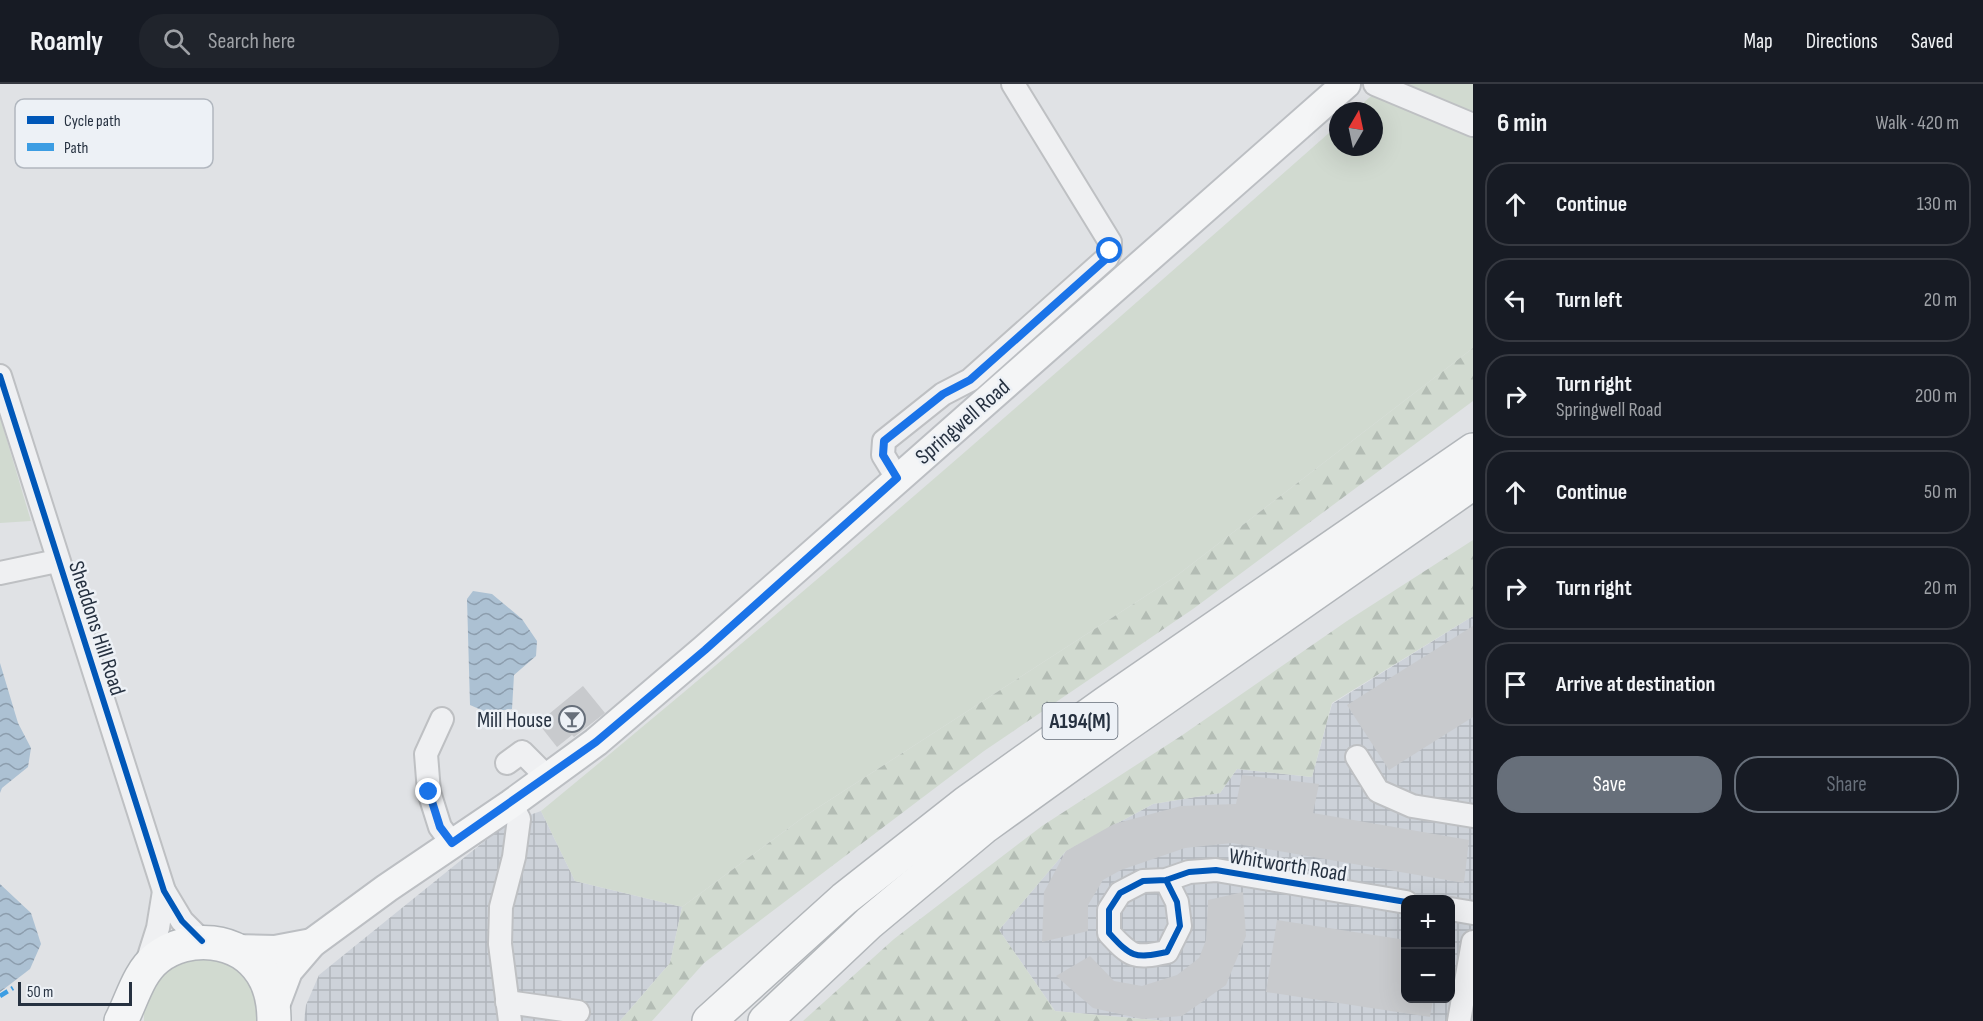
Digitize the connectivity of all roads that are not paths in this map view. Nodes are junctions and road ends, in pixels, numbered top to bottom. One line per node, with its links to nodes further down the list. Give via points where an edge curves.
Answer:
1 (1013, 84): 7 (street, via 1110,243 1110,251 1107,258 970,380 943,394 884,441 883,455)
2 (1346, 84): 7 (main road, Springwell Road)
3 (1376, 84): 4 (street)
4 (1473, 125)
5 (0, 376): 10 (street, Sheddons Hill Road)
6 (1473, 450): 33 (highway, A194(M), via 966,803 844,899)
7 (897, 478): 16 (main road, Springwell Road, via 705,650)
8 (1473, 483): 12 (highway, A194(M))
9 (1473, 512): 12 (highway, A194(M))
10 (57, 561): 11 (street); 21 (street, Sheddons Hill Road)
11 (0, 573)
12 (1248, 641): 34 (highway, A194(M), via 984,827 868,923)
13 (442, 719): 19 (street, via 426,754 429,792 440,827)
14 (1357, 756): 18 (street, via 1378,791 1412,806)
15 (507, 763): 16 (street, via 522,752)
16 (548, 778): 17 (main road, Springwell Road)
17 (511, 804): 19 (main road, Springwell Road); 30 (street, via 519,819 501,907 500,944)
18 (1473, 816)
19 (452, 843): 26 (main road, Springwell Road)
20 (1166, 880): 22 (street, Whitworth Road, via 1189,872 1216,870)
21 (164, 891): 25 (street, via 182,921); 29 (street, via 159,928)
22 (1401, 901)
23 (1455, 910): 24 (street)
24 (1473, 913)
25 (202, 941): 28 (highway); 29 (highway, via 174,948 156,959)
26 (312, 942): 28 (main road, via 275,950); 32 (main road, via 288,971)
27 (1473, 942): 35 (street)
28 (235, 949): 32 (highway, via 262,972)
29 (132, 1003)
30 (509, 1011): 31 (street)
31 (578, 1011)
32 (274, 1014)
33 (709, 1021)
34 (765, 1021)
35 (1459, 1021)

